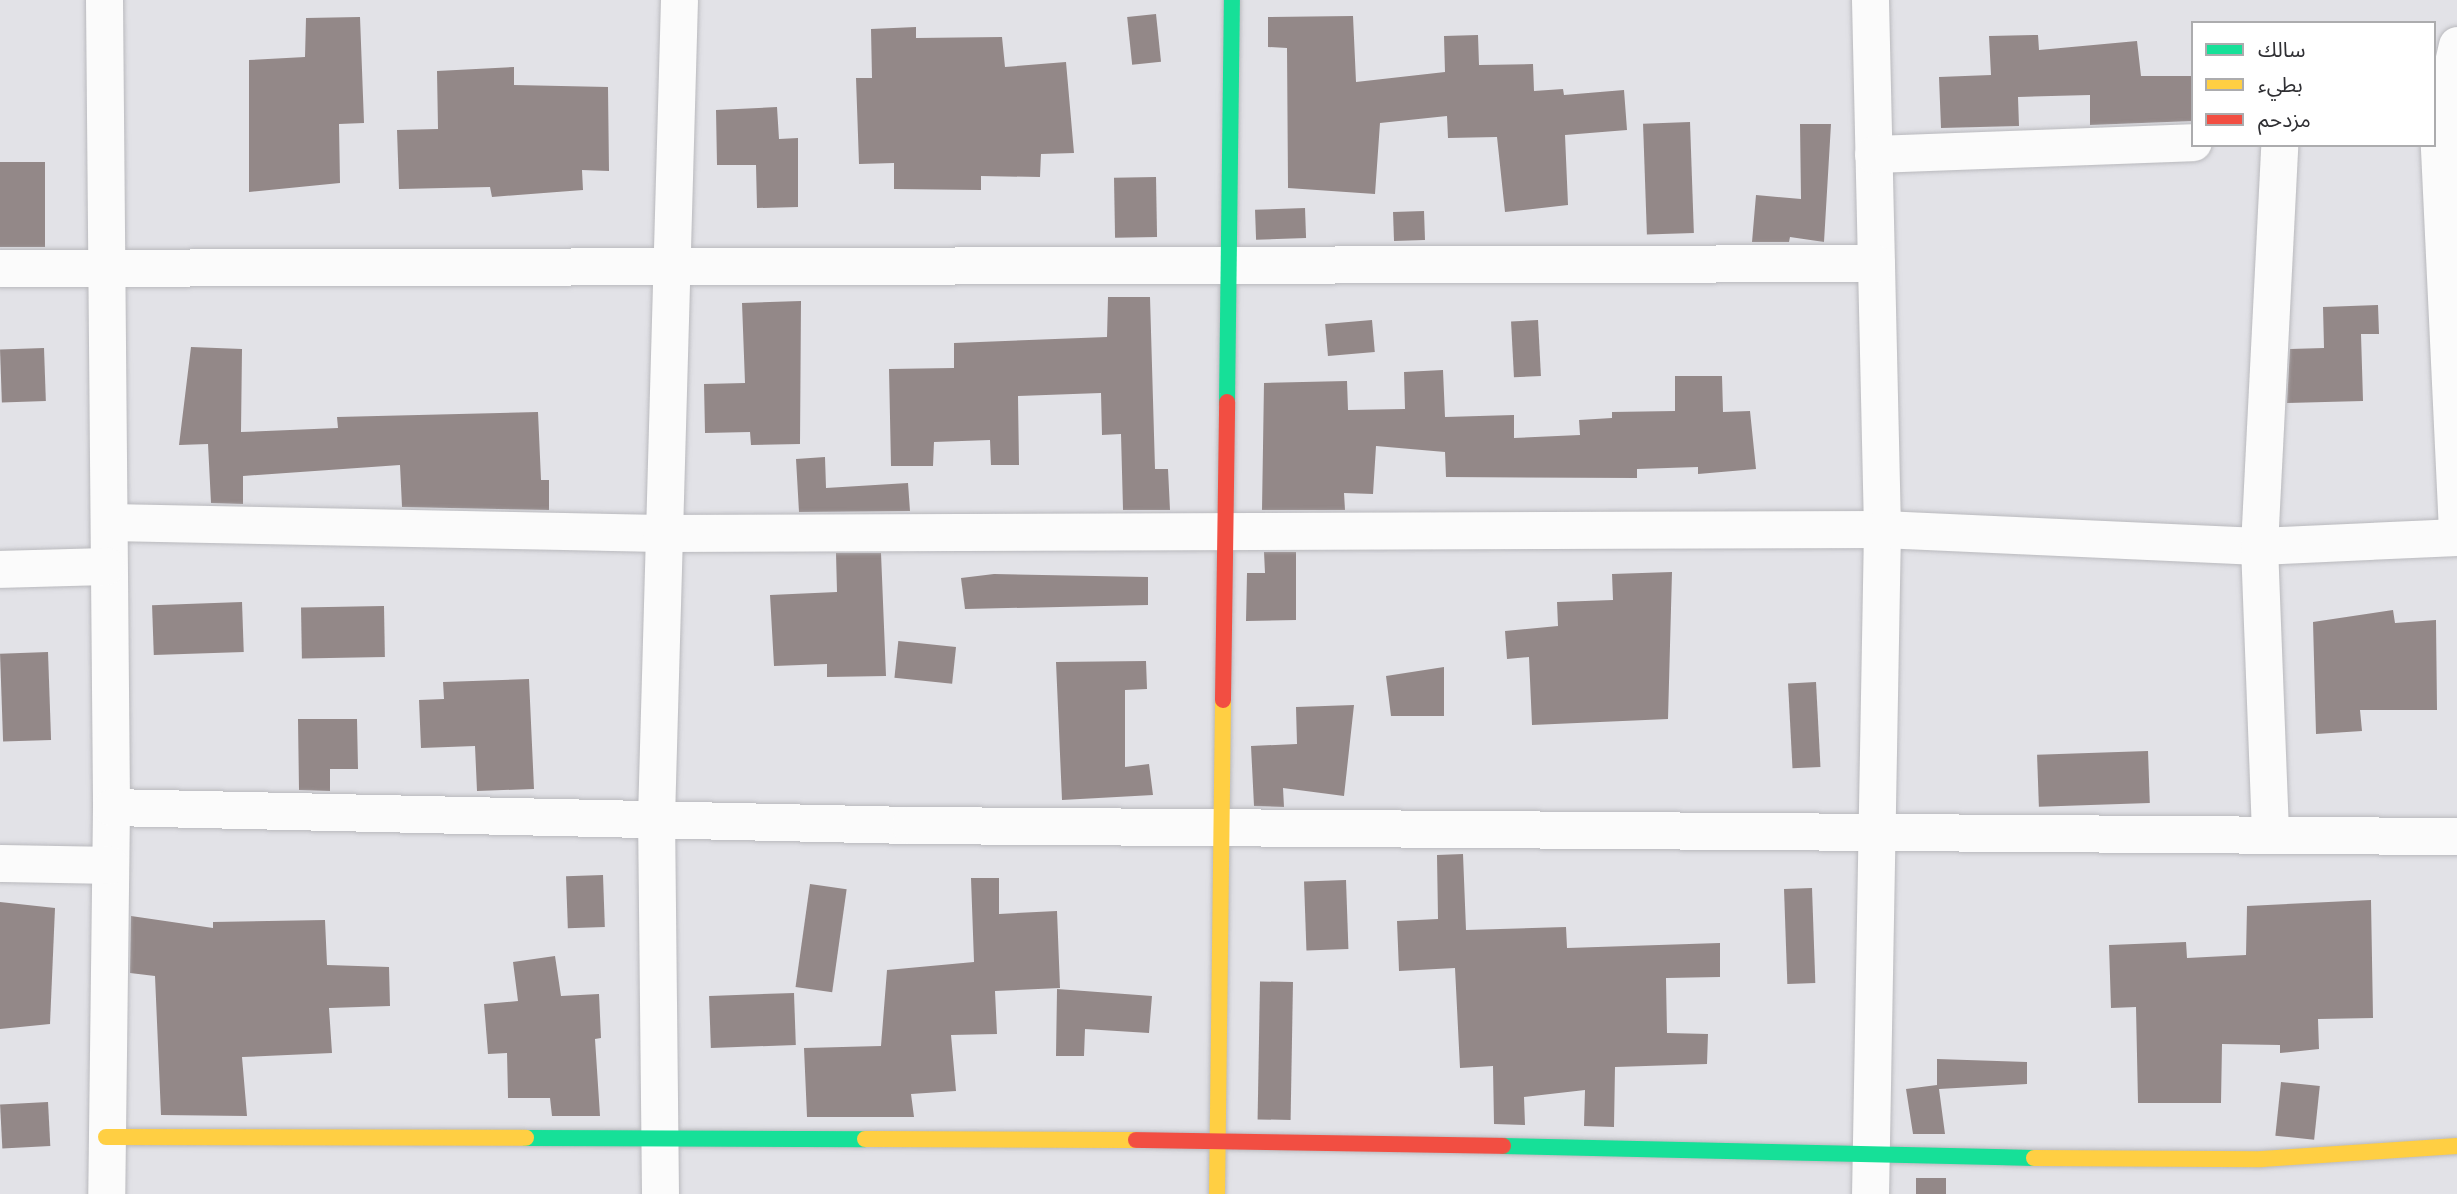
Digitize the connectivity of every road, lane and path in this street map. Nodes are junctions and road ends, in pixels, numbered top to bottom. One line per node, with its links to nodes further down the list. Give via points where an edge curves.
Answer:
1 (104, 0): 14 (street)
2 (679, 0): 13 (street)
3 (1232, 0): 12 (street)
4 (1870, 0): 9 (street)
5 (2457, 45): 6 (street)
6 (2436, 128): 10 (street)
7 (2191, 142): 9 (street)
8 (2279, 147): 22 (street)
9 (1873, 154): 11 (street)
10 (2449, 255): 17 (street)
11 (1876, 263): 12 (street); 18 (street)
12 (1231, 264): 13 (street); 19 (street)
13 (671, 265): 14 (street); 20 (street)
14 (105, 266): 15 (street); 16 (street)
15 (0, 268)
16 (109, 522): 20 (street); 23 (street)
17 (2457, 527)
18 (1882, 529): 19 (street); 22 (street); 28 (street)
19 (1230, 530): 20 (street); 27 (street)
20 (662, 533): 26 (street)
21 (2457, 537): 22 (street)
22 (2259, 546): 29 (street)
23 (106, 566): 24 (street); 25 (street)
24 (0, 569)
25 (111, 807): 26 (street); 32 (street)
26 (656, 818): 27 (street); 34 (street)
27 (1226, 828): 28 (street); 35 (street)
28 (1878, 829): 29 (street); 37 (street)
29 (2270, 832): 30 (street)
30 (2457, 836)
31 (0, 863): 32 (street)
32 (110, 865): 33 (street)
33 (106, 1138): 34 (street); 38 (street)
34 (661, 1140): 35 (street); 39 (street)
35 (1217, 1140): 37 (street); 40 (street)
36 (2457, 1146): 37 (street, via 2262,1159)
37 (1869, 1156): 41 (street)
38 (106, 1194)
39 (660, 1194)
40 (1217, 1194)
41 (1870, 1194)

